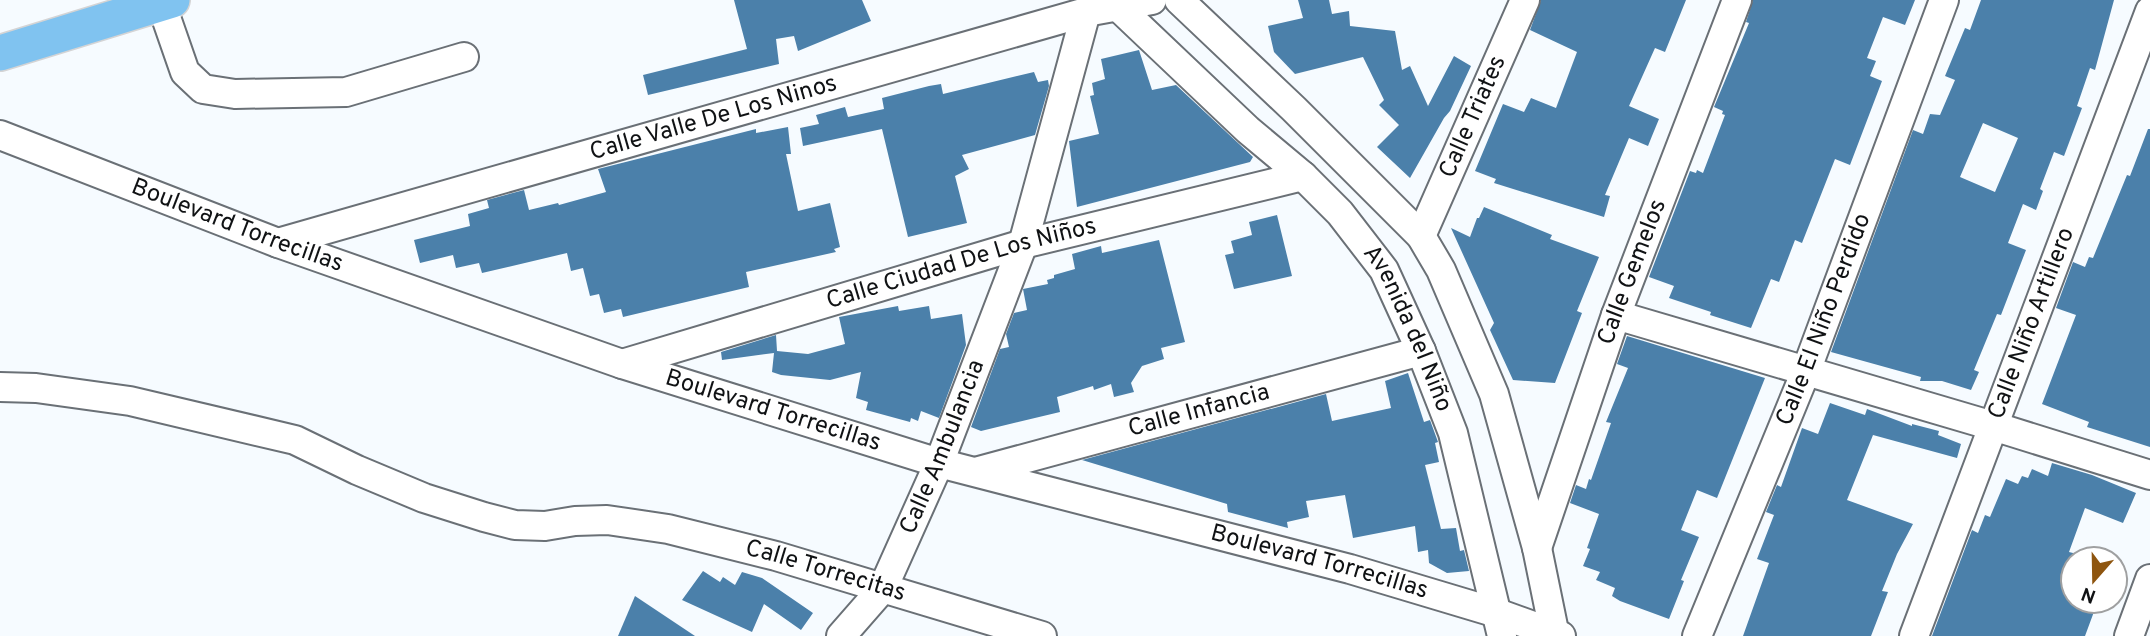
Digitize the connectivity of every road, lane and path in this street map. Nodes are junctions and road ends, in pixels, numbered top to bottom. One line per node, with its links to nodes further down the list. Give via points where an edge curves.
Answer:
1 (1152, 0): 7 (street, Calle Valle De Los Ninos)
2 (1179, 0): 15 (street, Avenida del Niño)
3 (1525, 0): 15 (street, Calle Triates)
4 (1737, 0): 18 (street, Calle Gemelos)
5 (1944, 0): 21 (street, Calle El Niño Perdido)
6 (167, 2): 10 (main road); 11 (street, via 185,72 202,89 235,94 346,92)
7 (1114, 3): 9 (street, Calle Valle De Los Ninos); 14 (street, Avenida del Niño)
8 (2150, 11): 12 (street, Calle Niño Artillero)
9 (1086, 12): 16 (street, Calle Valle De Los Ninos); 17 (street, Calle Ambulancia)
10 (0, 52)
11 (464, 57)
12 (2141, 60): 23 (street, Calle Niño Artillero)
13 (0, 135): 16 (street, Boulevard Torrecillas)
14 (1303, 176): 17 (street, Calle Ciudad De Los Niños); 19 (street, Avenida del Niño, via 1340,213 1384,270)
15 (1421, 236): 27 (street, Avenida del Niño, via 1441,270 1494,394)
16 (278, 243): 20 (street, Boulevard Torrecillas)
17 (1023, 244): 20 (street, Calle Ciudad De Los Niños); 24 (street, Calle Ambulancia)
18 (1616, 315): 21 (street); 27 (street, Calle Gemelos)
19 (1421, 351): 25 (street, Calle Infancia); 30 (street, Avenida del Niño, via 1453,433)
20 (622, 364): 24 (street, Boulevard Torrecillas)
21 (1806, 371): 23 (street); 34 (street, Calle El Niño Perdido)
22 (0, 387): 29 (street, Calle Torrecitas, via 130,401 295,440 424,498 514,525 607,520 776,556)
23 (1993, 426): 26 (street); 35 (street, Calle Niño Artillero)
24 (939, 463): 25 (street, Boulevard Torrecillas); 29 (street, Calle Ambulancia)
25 (976, 472): 30 (street, Boulevard Torrecillas, via 1350,569)
26 (2150, 475)
27 (1537, 548): 31 (street, Avenida del Niño)
28 (2150, 579): 36 (street)
29 (883, 589): 32 (street, Calle Ambulancia); 33 (street, Calle Torrecitas)
30 (1499, 624): 31 (street, Boulevard Torrecillas)
31 (1557, 635)
32 (841, 636)
33 (1042, 636)
34 (1697, 636)
35 (1914, 636)
36 (2129, 636)

